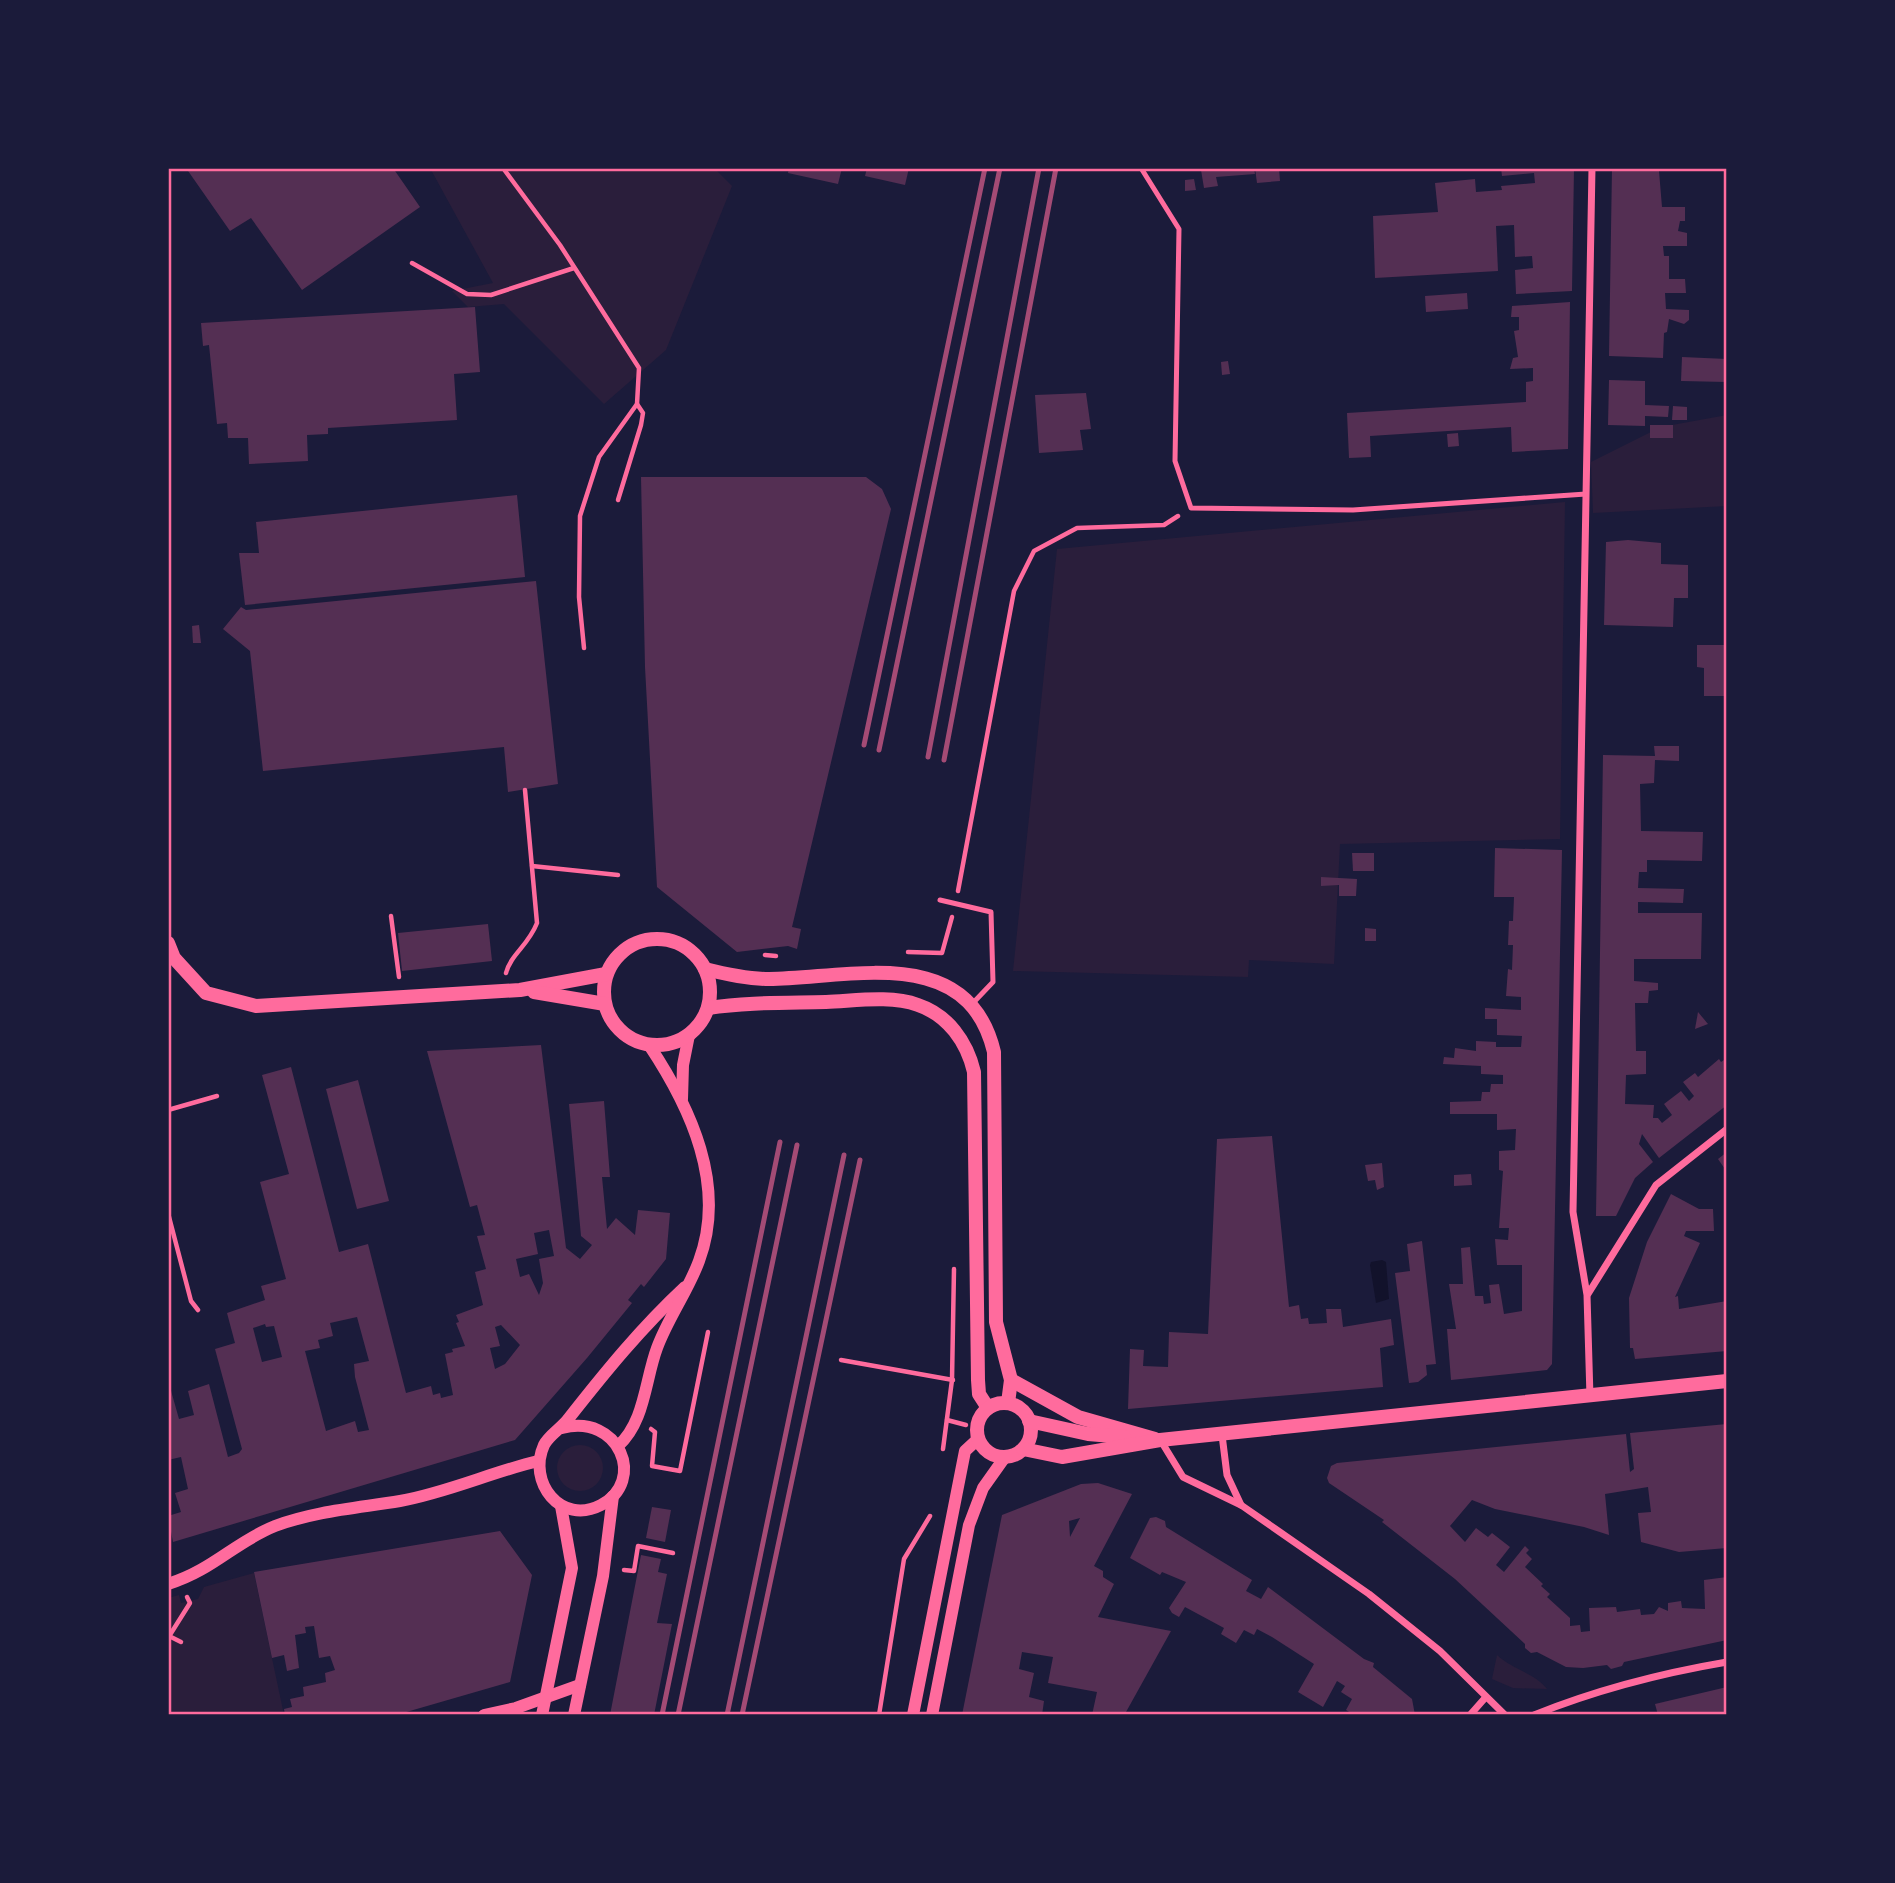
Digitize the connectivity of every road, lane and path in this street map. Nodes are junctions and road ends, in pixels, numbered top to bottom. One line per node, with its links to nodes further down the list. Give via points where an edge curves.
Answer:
1 (503, 168): 5 (path)
2 (1141, 168): 9 (lane, via 1179,229 1175,461)
3 (1592, 168): 7 (street)
4 (412, 263): 5 (path, via 467,294 491,295)
5 (574, 268): 6 (path, via 639,369)
6 (637, 404): 8 (path, via 643,413 641,425); 10 (path, via 599,457 580,516)
7 (1586, 494): 9 (lane, via 1353,510); 36 (street, via 1573,1212)
8 (618, 500)
9 (1191, 508): 15 (path, via 1164,524 1077,528 1034,551 1014,591)
10 (584, 648)
11 (525, 790): 12 (path)
12 (532, 866): 13 (path); 22 (path, via 537,923 530,942 509,961)
13 (618, 875)
14 (940, 900): 15 (lane)
15 (956, 903): 18 (path, via 942,953); 25 (lane, via 991,912 993,982)
16 (391, 916): 19 (path)
17 (168, 943): 23 (main road, via 174,958 206,993 256,1006)
18 (930, 952)
19 (398, 967)
20 (705, 969): 21 (main road, via 686,948 659,939 622,951); 25 (main road, via 789,978 890,973 925,977 957,991); 26 (main road)
21 (606, 974): 23 (main road); 24 (main road)
22 (505, 975)
23 (520, 990): 24 (main road)
24 (605, 1004): 28 (main road, via 622,1033)
25 (972, 1004): 41 (main road, via 983,1019 993,1052 996,1322)
26 (708, 1008): 27 (main road); 42 (main road, via 881,1000 919,1005 950,1026 970,1053 974,1072)
27 (689, 1035): 28 (main road, via 672,1044); 30 (street)
28 (649, 1045): 30 (street)
29 (216, 1096): 31 (path)
30 (682, 1099): 35 (street, via 703,1158 710,1203 699,1262)
31 (168, 1110)
32 (1727, 1129): 36 (street, via 1656,1185)
33 (168, 1213): 37 (path, via 191,1301)
34 (954, 1257): 40 (path)
35 (685, 1287): 49 (street, via 606,1369); 54 (street, via 660,1340 637,1419)
36 (1587, 1295): 44 (street)
37 (198, 1310)
38 (708, 1332): 50 (path, via 680,1471 652,1466)
39 (841, 1360): 40 (path)
40 (952, 1380): 42 (path); 47 (path)
41 (1011, 1380): 45 (main road); 53 (main road, via 1078,1417)
42 (978, 1381): 46 (main road, via 979,1394)
43 (1727, 1381): 44 (main road)
44 (1590, 1397): 52 (main road)
45 (1008, 1403): 46 (main road); 48 (main road, via 1024,1411)
46 (988, 1408): 51 (main road, via 980,1417)
47 (947, 1420): 51 (path); 57 (path)
48 (1030, 1421): 53 (main road, via 1088,1434); 55 (main road, via 1029,1441)
49 (562, 1428): 54 (street, via 593,1426); 58 (street, via 545,1442)
50 (655, 1432)
51 (977, 1434): 56 (main road, via 989,1453); 76 (street, via 965,1451)
52 (1222, 1435): 53 (main road); 60 (street, via 1227,1475)
53 (1160, 1440): 55 (main road, via 1062,1457); 60 (street, via 1183,1477)
54 (618, 1446): 59 (street, via 624,1463 622,1481)
55 (1023, 1449): 56 (main road)
56 (1005, 1457): 77 (street, via 983,1488 969,1525)
57 (942, 1460)
58 (538, 1461): 61 (street, via 539,1479 547,1495); 65 (street, via 401,1501 364,1504 278,1525 255,1535 205,1570)
59 (613, 1496): 61 (street, via 589,1510); 69 (street, via 603,1576)
60 (1241, 1505): 71 (street, via 1369,1594 1440,1651)
61 (561, 1506): 70 (street, via 572,1567)
62 (931, 1514): 75 (path, via 904,1559)
63 (673, 1553): 64 (path, via 638,1546 634,1571)
64 (624, 1570)
65 (174, 1582): 66 (path, via 190,1603)
66 (168, 1636): 67 (path)
67 (181, 1642)
68 (1727, 1662): 80 (street, via 1618,1687)
69 (580, 1685): 70 (street); 74 (street)
70 (545, 1698): 72 (street); 73 (street)
71 (1485, 1698): 78 (street); 79 (street)
72 (484, 1715)
73 (542, 1715)
74 (574, 1715)
75 (878, 1715)
76 (913, 1715)
77 (932, 1715)
78 (1470, 1715)
79 (1505, 1715)
80 (1535, 1715)

